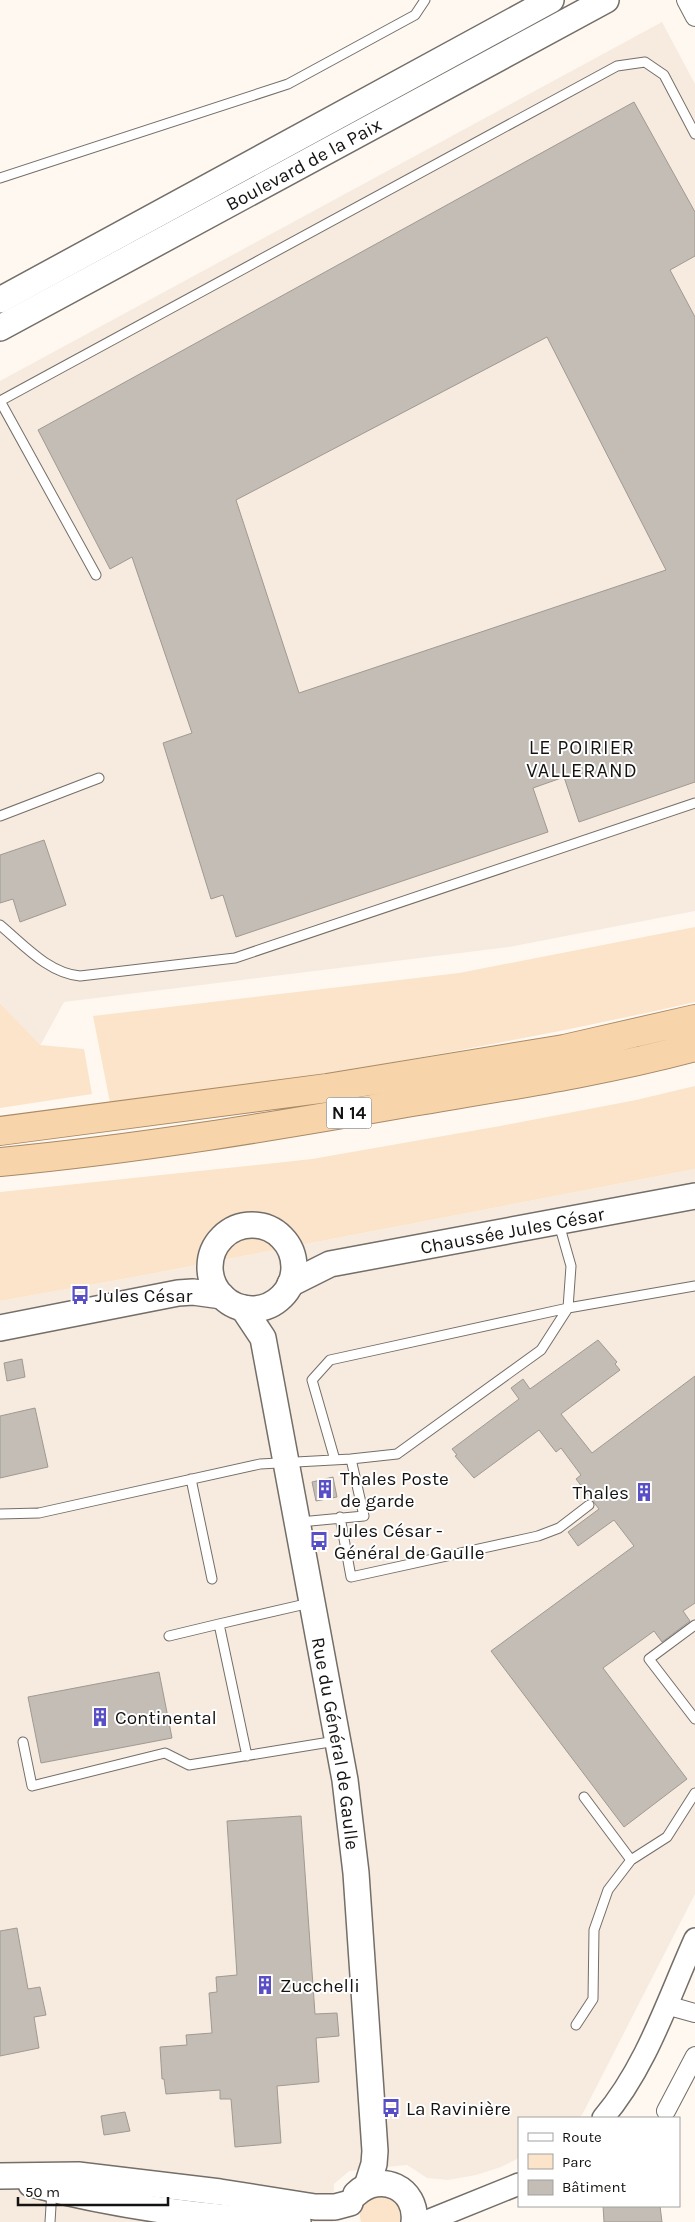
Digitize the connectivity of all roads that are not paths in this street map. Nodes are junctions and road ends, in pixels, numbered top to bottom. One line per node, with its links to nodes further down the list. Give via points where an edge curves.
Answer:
1 (425, 0): 7 (lane, via 415,15 288,84)
2 (550, 0): 8 (main road, Boulevard de la Paix)
3 (606, 0): 9 (main road, Boulevard de la Paix)
4 (686, 0): 5 (street)
5 (695, 17)
6 (695, 134): 10 (lane, via 664,76 645,62 617,66)
7 (0, 178)
8 (0, 300)
9 (0, 328)
10 (0, 401): 11 (lane)
11 (96, 575)
12 (99, 778): 14 (lane)
13 (695, 803): 15 (lane, via 235,958 80,976 65,974 51,967)
14 (0, 816)
15 (0, 925)
16 (695, 1019): 18 (highway, N 14, via 564,1049 327,1088)
17 (695, 1047): 19 (highway, N 14, via 580,1073 348,1114)
18 (0, 1131)
19 (0, 1162)
20 (695, 1196): 21 (main road, Chaussée Jules César)
21 (559, 1221): 23 (main road, Chaussée Jules César); 30 (lane, via 571,1266)
22 (289, 1248): 23 (main road, Chaussée Jules César); 24 (main road, via 280,1236 267,1228 238,1227 218,1243); 25 (main road, via 294,1266)
23 (330, 1264): 25 (main road, Chaussée Jules César)
24 (210, 1266): 27 (main road); 28 (main road, via 213,1282)
25 (290, 1284): 29 (main road)
26 (695, 1286): 30 (lane)
27 (178, 1293): 28 (main road, via 193,1292); 31 (main road)
28 (232, 1302): 29 (main road, via 259,1308); 32 (main road, Rue du Général de Gaulle)
29 (274, 1302): 32 (main road, Rue du Général de Gaulle)
30 (568, 1308): 33 (lane, via 541,1350 397,1454); 34 (lane, via 330,1360 312,1380)
31 (0, 1328)
32 (263, 1338): 35 (main road, Rue du Général de Gaulle)
33 (352, 1459): 34 (lane); 39 (lane, via 364,1516)
34 (335, 1460): 35 (lane, via 314,1459)
35 (286, 1464): 36 (lane, via 260,1464); 40 (main road, Rue du Général de Gaulle)
36 (191, 1479): 38 (lane, via 39,1513); 41 (lane)
37 (589, 1505): 39 (lane, via 559,1528 538,1536 351,1577)
38 (0, 1514)
39 (340, 1517): 40 (lane)
40 (297, 1523): 42 (main road, Rue du Général de Gaulle)
41 (212, 1578)
42 (313, 1602): 43 (lane); 47 (main road, Rue du Général de Gaulle)
43 (219, 1624): 45 (lane); 49 (lane)
44 (695, 1625): 46 (lane, via 649,1659)
45 (169, 1636)
46 (695, 1719)
47 (338, 1740): 49 (lane); 64 (main road, Rue du Général de Gaulle, via 356,1873 376,2151)
48 (23, 1742): 49 (lane, via 32,1786 165,1753 189,1765)
49 (247, 1756)
50 (695, 1793): 52 (lane, via 667,1837)
51 (584, 1797): 52 (lane)
52 (631, 1860): 56 (lane, via 608,1890 594,1930 593,1999)
53 (695, 1939): 54 (street)
54 (666, 2005): 55 (street); 59 (street, via 634,2073)
55 (695, 2013)
56 (576, 2026)
57 (695, 2056): 58 (street)
58 (666, 2111)
59 (604, 2117)
60 (0, 2176): 61 (main road)
61 (52, 2182): 63 (main road, via 78,2175); 66 (lane)
62 (518, 2184): 65 (street)
63 (164, 2197): 64 (main road, via 315,2207 335,2207); 67 (main road)
64 (372, 2198): 65 (street); 68 (main road, via 414,2211)
65 (460, 2208): 69 (street)
66 (50, 2222)
67 (298, 2222)
68 (414, 2222)
69 (426, 2222)

